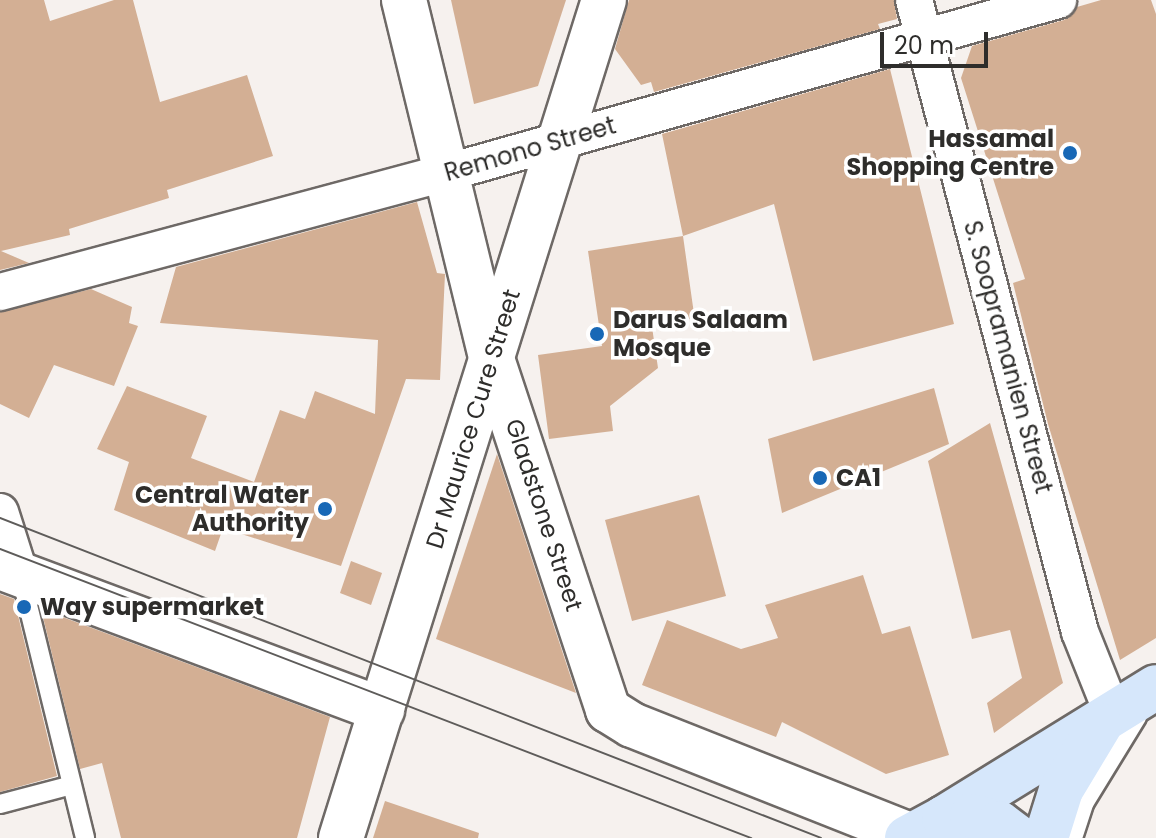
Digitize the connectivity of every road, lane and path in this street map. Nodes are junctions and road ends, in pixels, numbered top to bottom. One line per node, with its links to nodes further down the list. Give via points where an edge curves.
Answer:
1 (404, 0): 7 (main road, Gladstone Street)
2 (604, 0): 6 (main road, Dr Maurice Cure Street)
3 (914, 0): 5 (street, S. Soopramanien Street)
4 (1058, 0): 5 (street, Remono Street)
5 (925, 37): 6 (street, Remono Street); 15 (street, S. Soopramanien Street, via 1080,632)
6 (557, 140): 7 (street, Remono Street); 9 (main road, Dr Maurice Cure Street)
7 (449, 172): 8 (street, Remono Street); 9 (main road, Gladstone Street)
8 (0, 292)
9 (493, 362): 14 (main road, Dr Maurice Cure Street); 18 (main road, Gladstone Street, via 608,710 632,725)
10 (0, 512): 11 (street)
11 (10, 571): 14 (main road); 16 (lane)
12 (1156, 687): 15 (main road)
13 (1156, 698): 23 (lane, via 1126,727 1085,802)
14 (382, 710): 20 (main road, Dr Maurice Cure Street)
15 (1107, 716): 18 (main road); 22 (main road, via 1061,790)
16 (72, 785): 17 (lane); 19 (lane)
17 (0, 804)
18 (921, 830): 21 (main road, via 986,820)
19 (85, 838)
20 (341, 838)
21 (1019, 838)
22 (1046, 838)
23 (1073, 838)

